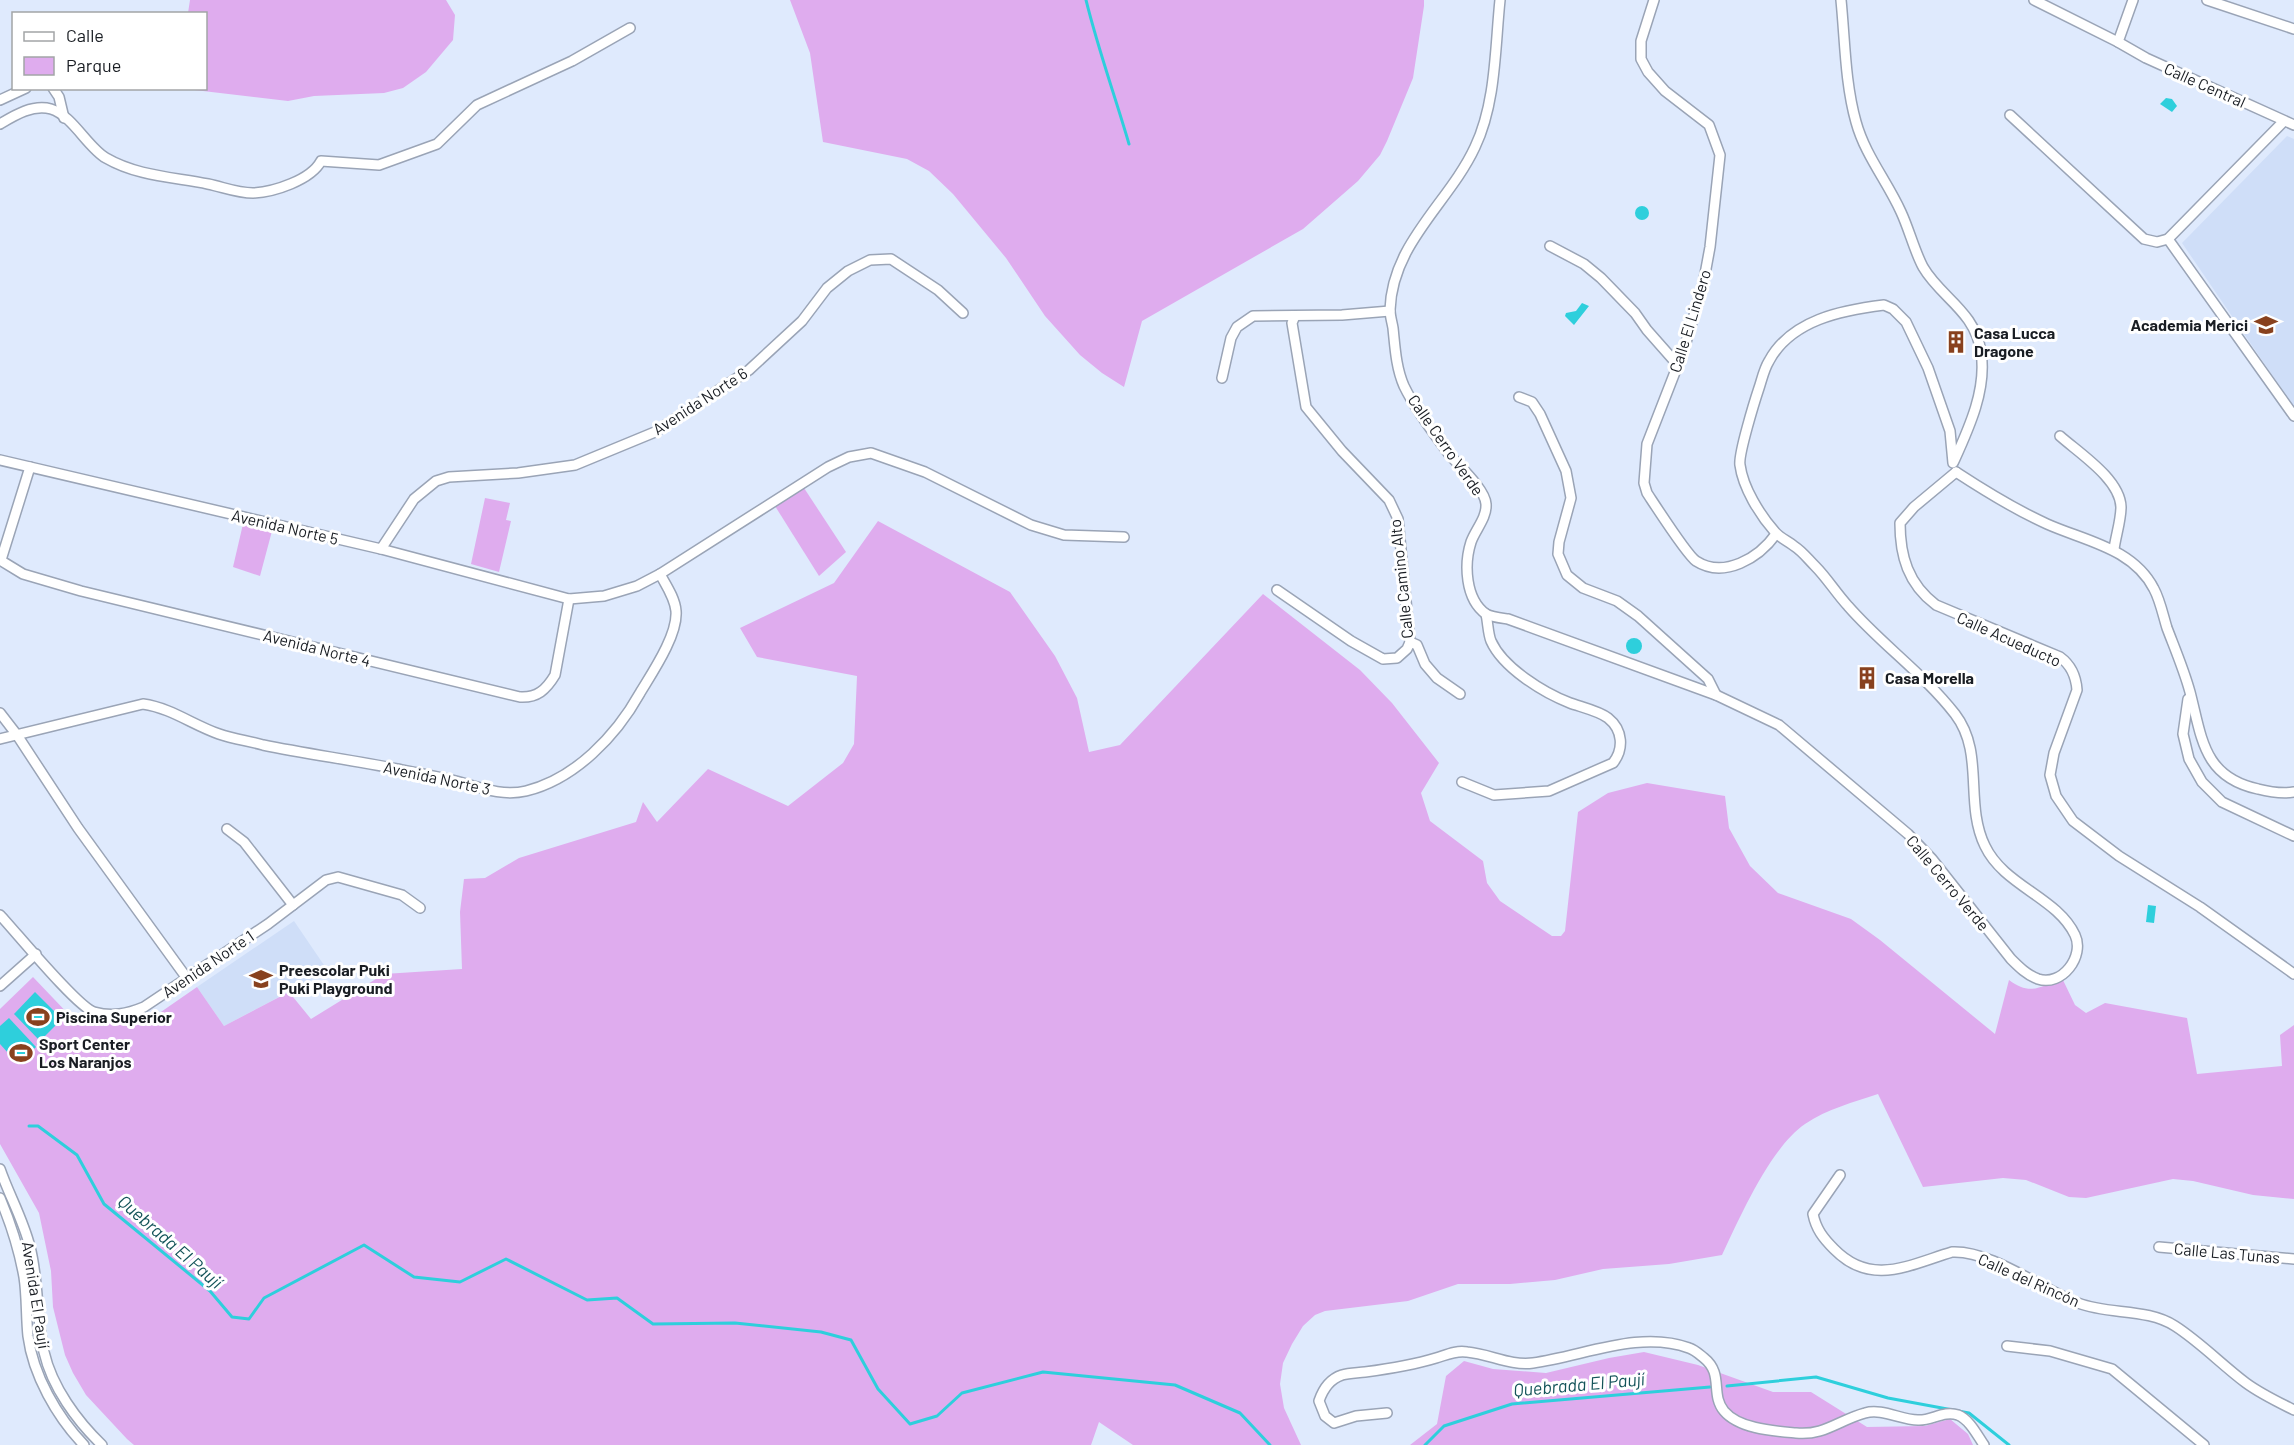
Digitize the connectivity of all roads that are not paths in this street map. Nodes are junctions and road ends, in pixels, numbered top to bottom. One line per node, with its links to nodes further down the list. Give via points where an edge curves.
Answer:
1 (1500, 0): 20 (street, Calle Cerro Verde, via 1489,101 1475,147 1406,250)
2 (1654, 0): 23 (street, Calle El Lindero, via 1641,41 1641,58 1665,91 1709,125 1720,155 1703,285)
3 (1841, 0): 30 (street, via 1856,123 1901,211 1924,267 1959,306 1976,333 1981,351 1983,370 1975,411)
4 (2034, 0): 9 (street, Calle Central)
5 (2133, 0): 9 (street)
6 (2208, 0): 8 (street)
7 (630, 28): 14 (street, via 572,61 477,105 437,144 379,165 321,160 318,167 299,180 267,191 237,191 126,169 102,156)
8 (2294, 30)
9 (2118, 42): 15 (street, Calle Central)
10 (22, 90): 12 (street)
11 (54, 90): 14 (street)
12 (0, 100)
13 (2010, 115): 18 (street, via 2144,239)
14 (64, 118): 16 (street, via 53,110 39,108 16,114)
15 (2283, 122): 17 (street, Calle Central); 18 (street)
16 (0, 124)
17 (2294, 125)
18 (2169, 239): 26 (street)
19 (1550, 246): 23 (street, via 1601,278)
20 (1390, 311): 22 (street); 39 (street, Calle Cerro Verde, via 1404,385 1486,502 1471,543 1468,566 1468,587)
21 (963, 313): 33 (street, Avenida Norte 6, via 938,290 891,259 870,260 827,288 802,321 749,370 655,432 575,465 436,481 414,499)
22 (1295, 316): 24 (street, via 1246,319 1231,338); 40 (street, Calle Camino Alto, via 1292,323 1306,407 1389,500 1398,519)
23 (1677, 364): 31 (street, Calle El Lindero, via 1647,444 1647,493 1694,560 1711,568 1742,563 1759,553)
24 (1222, 378)
25 (1519, 397): 43 (street, via 1532,402 1540,414 1566,471 1571,498 1558,555 1567,575 1583,588 1617,601 1638,616 1708,680)
26 (2294, 416)
27 (2060, 436): 34 (street, via 2103,474 2118,496 2121,506)
28 (0, 460): 29 (street, Avenida Norte 5)
29 (30, 467): 33 (street, Avenida Norte 5); 35 (street)
30 (1954, 468): 31 (street, Calle Cerro Verde, via 1943,406 1906,322 1884,304 1816,318 1787,338 1768,362 1739,463 1746,486); 34 (street, via 2046,523); 55 (street, Calle Acueducto, via 1900,523 1900,545 1911,578 1921,594 1936,605 2067,662 2078,690 2054,753 2050,775 2056,796 2073,821 2095,838)
31 (1776, 534): 43 (street, Calle Cerro Verde, via 1817,568 1848,607 1956,715 1970,740 1975,822 1985,847 2012,879 2068,922 2077,940 2077,957 2068,970 2056,978 2040,980 2025,973 1908,834 1779,725)
32 (1124, 537): 36 (street, via 1064,535 1031,525 925,472 872,453 849,457 828,467)
33 (381, 549): 38 (street, Avenida Norte 5)
34 (2114, 549): 41 (street, via 2140,569 2154,589)
35 (1, 560): 38 (street, Avenida Norte 4, via 23,574 81,591 531,698 549,685 555,675)
36 (660, 574): 38 (street, via 604,596); 45 (street, Avenida Norte 3, via 672,597 676,622 629,712 588,756 561,776 525,791 487,791 395,768 313,756 219,734 160,707 144,704)
37 (1277, 590): 40 (street, Calle Camino Alto, via 1383,659 1397,658)
38 (569, 599)
39 (1486, 614): 43 (street, Calle Cerro Verde); 47 (street, via 1491,642 1509,665 1553,696 1608,717 1622,746 1613,763 1549,790 1494,795)
40 (1410, 642): 42 (street, via 1417,645 1425,664 1437,678)
41 (2190, 692): 48 (street, via 2204,747 2221,772 2240,785); 50 (street, via 2182,735 2202,782 2222,802)
42 (1460, 694)
43 (1716, 695)
44 (0, 713): 45 (street)
45 (17, 735): 46 (street, Avenida Norte 3); 56 (street, via 78,828)
46 (0, 739)
47 (1462, 782)
48 (2294, 792)
49 (227, 829): 51 (street, via 244,842)
50 (2294, 836)
51 (293, 905): 52 (street, Avenida Norte 1, via 326,880 338,877 402,895); 56 (street, Avenida Norte 1)
52 (420, 908)
53 (0, 915): 54 (street, Avenida Norte 1)
54 (36, 954): 56 (street, Avenida Norte 1, via 86,1007 111,1015 127,1014 144,1006); 57 (street)
55 (2294, 974)
56 (186, 977)
57 (0, 986)
58 (0, 1169): 67 (street, Avenida El Paují, via 30,1248 46,1362 71,1408)
59 (1840, 1175): 64 (street, Calle del Rincón, via 1813,1214 1816,1227 1845,1260 1867,1270 1889,1271 1952,1252 1986,1259 2078,1303 2155,1316 2175,1326 2249,1385)
60 (0, 1198): 66 (street, Avenida El Paují, via 18,1248 28,1337 39,1375 63,1418)
61 (2159, 1246): 62 (street, Calle Las Tunas)
62 (2294, 1259)
63 (2007, 1346): 69 (street, via 2050,1351 2112,1369)
64 (2294, 1410)
65 (1387, 1413): 68 (street, via 1334,1423 1325,1416 1319,1401 1329,1383 1342,1375 1452,1353 1466,1352 1518,1364 1589,1350 1668,1341 1693,1349 1709,1362 1716,1372 1718,1402 1725,1413 1740,1422 1759,1428 1818,1433 1866,1412 1913,1420 1952,1413 1969,1423)
66 (84, 1445)
67 (102, 1445)
68 (1984, 1445)
69 (2204, 1445)

